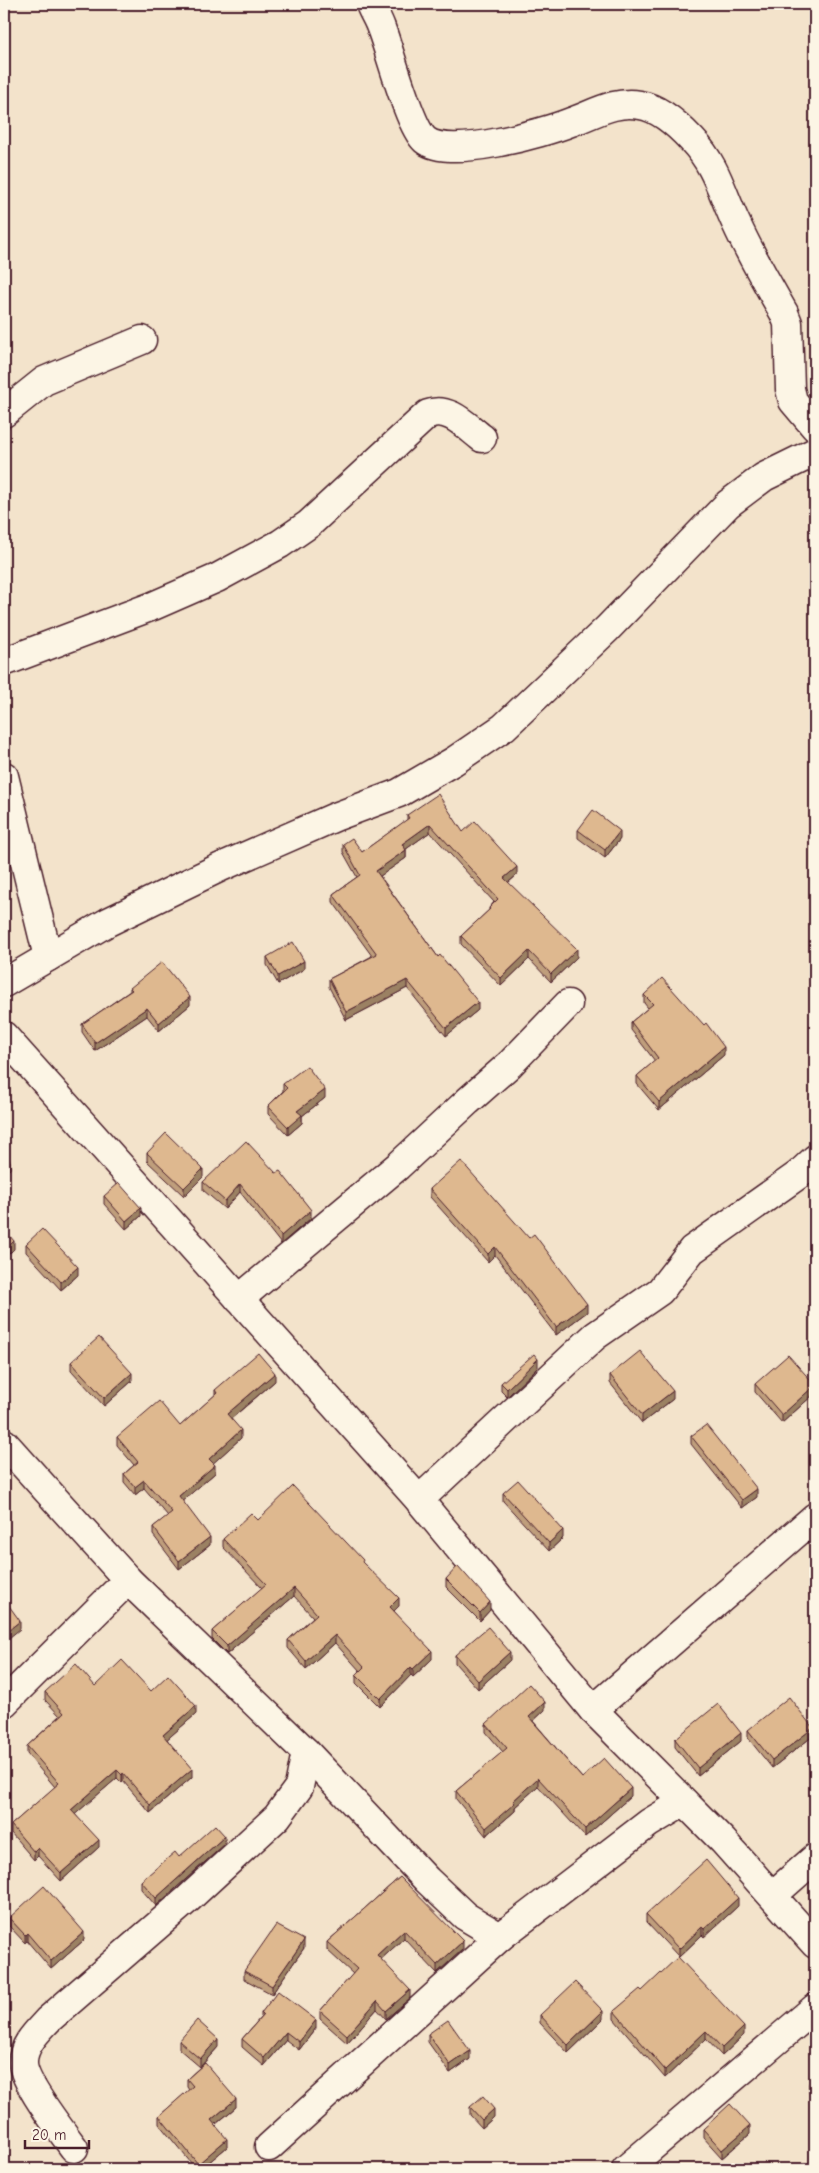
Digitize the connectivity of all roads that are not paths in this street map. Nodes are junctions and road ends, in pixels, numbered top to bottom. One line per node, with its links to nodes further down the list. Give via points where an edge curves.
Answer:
1 (370, 4): 4 (street, via 420,134 433,144 468,148 510,140 622,104 641,105 675,123 709,159 744,240 784,313 788,322 793,401)
2 (142, 340): 3 (street, via 44,381)
3 (4, 413)
4 (815, 427)
5 (482, 438): 7 (street, via 448,412 428,414 310,524 280,544 217,578 153,606)
6 (815, 452): 9 (street, via 764,477 728,504 606,629 504,727 454,761 399,793 334,817 221,867 108,922)
7 (4, 662)
8 (4, 776): 9 (street)
9 (48, 957): 10 (street)
10 (4, 983)
11 (568, 1004): 14 (street, via 510,1064 398,1166)
12 (4, 1036): 14 (street)
13 (815, 1159): 16 (street, via 798,1175 692,1250 660,1291 582,1347)
14 (239, 1300): 16 (street)
15 (4, 1443): 18 (street)
16 (419, 1500): 20 (street)
17 (815, 1517): 20 (street)
18 (128, 1580): 19 (street); 21 (street)
19 (4, 1703)
20 (593, 1710): 24 (street)
21 (306, 1752): 22 (street); 23 (street)
22 (330, 1778): 23 (street); 27 (street, via 465,1916)
23 (299, 1787): 31 (street, via 277,1817 250,1843 48,2020 29,2042 23,2063 34,2091)
24 (684, 1802): 26 (street); 27 (street, via 649,1823)
25 (815, 1858): 26 (street)
26 (773, 1895): 28 (street)
27 (500, 1937): 30 (street)
28 (815, 1944)
29 (815, 2008): 32 (street)
30 (269, 2147)
31 (74, 2148)
32 (640, 2165)

